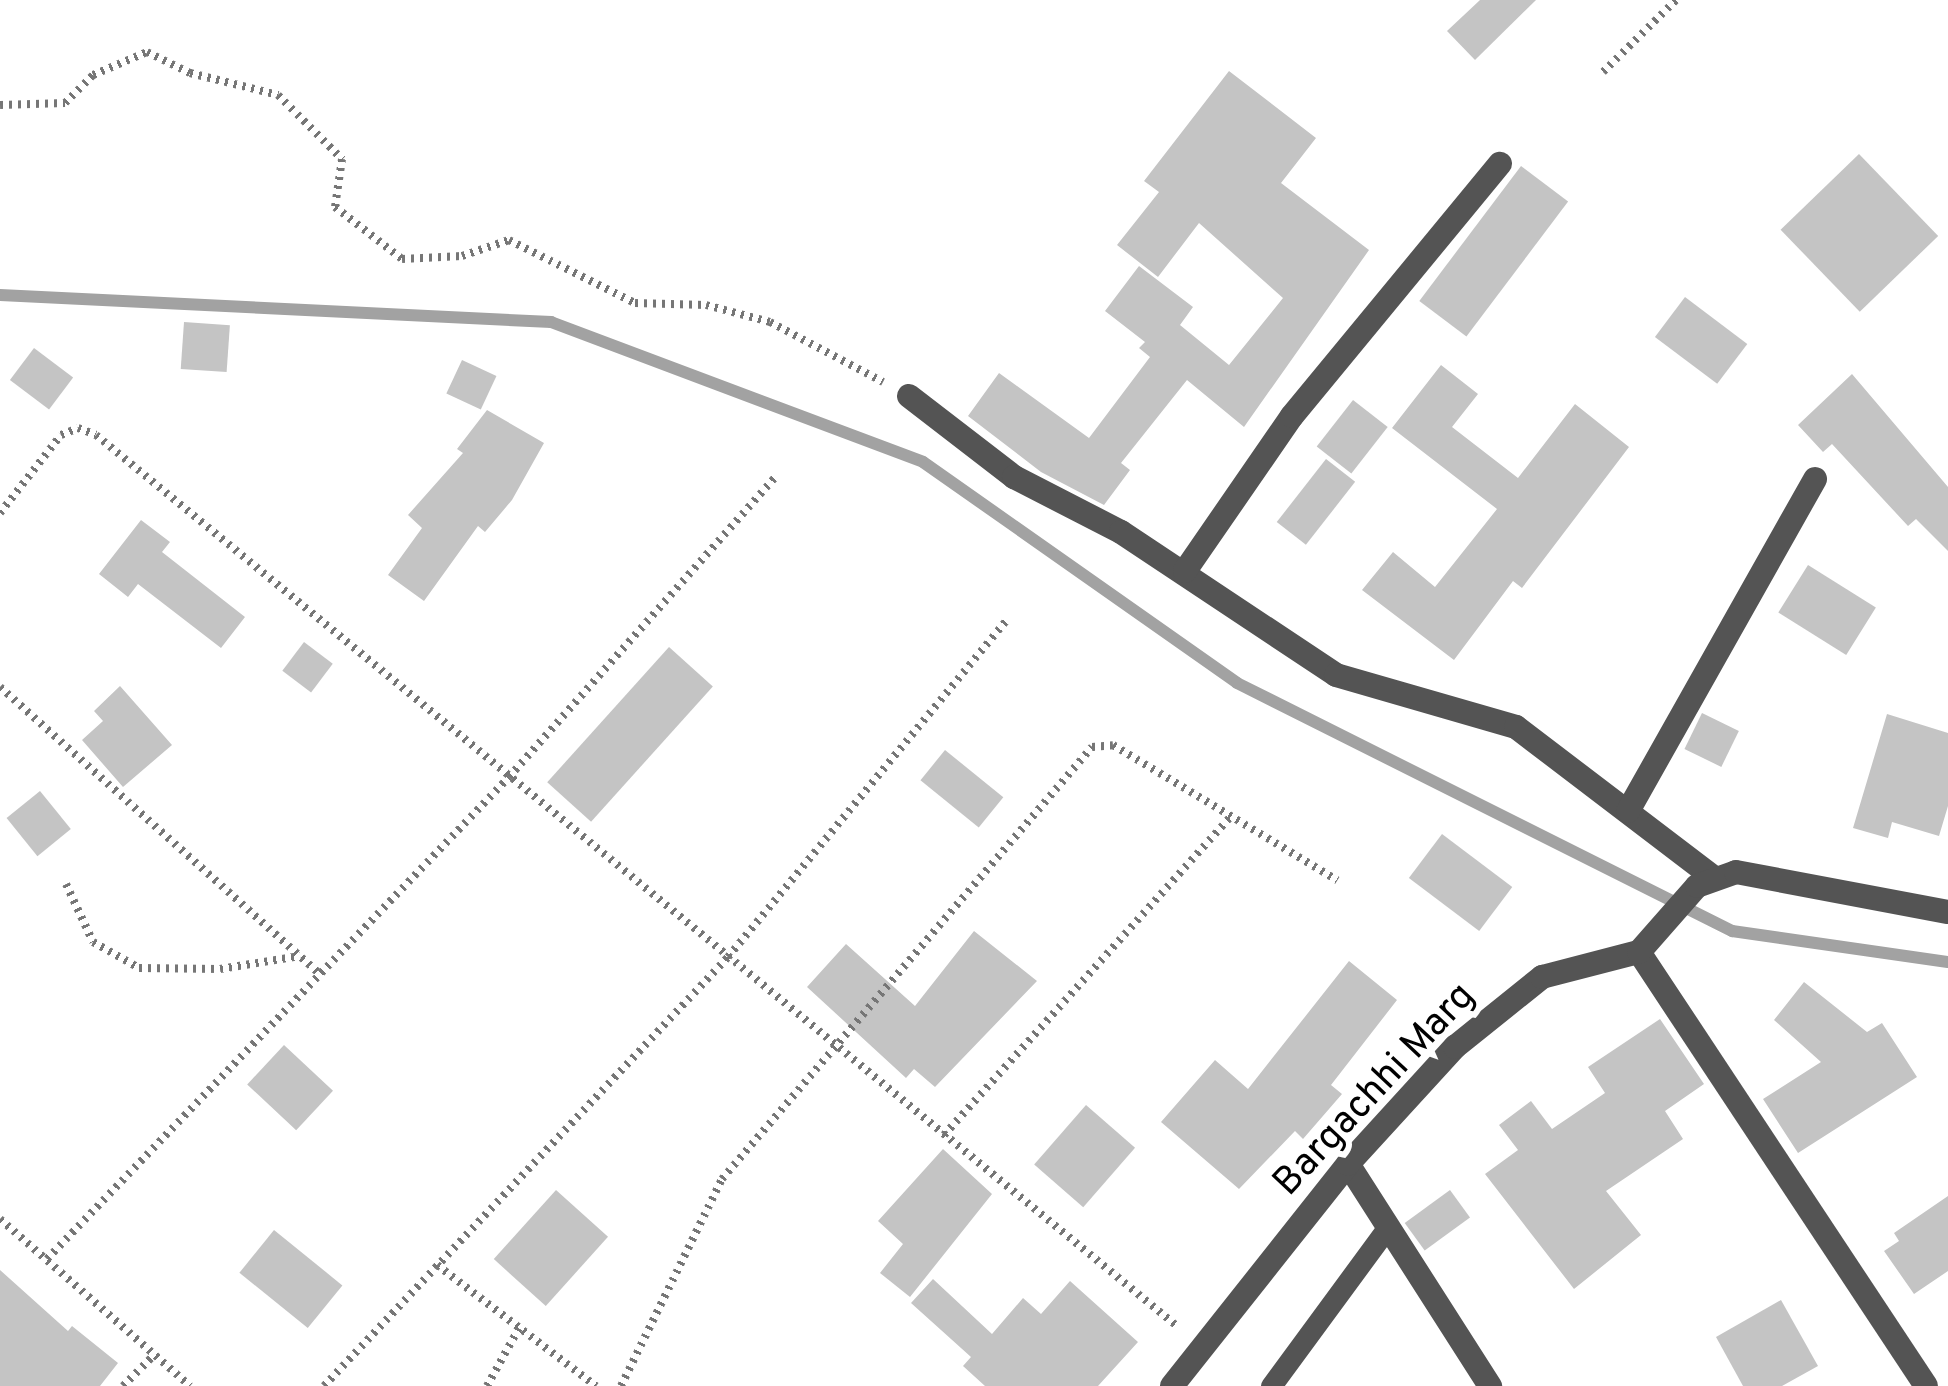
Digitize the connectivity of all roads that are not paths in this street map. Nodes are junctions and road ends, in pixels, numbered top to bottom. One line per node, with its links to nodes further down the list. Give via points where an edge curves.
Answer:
1 (1500, 164): 4 (street, via 1292,416)
2 (909, 396): 4 (street, via 1014,477)
3 (1815, 479): 5 (street)
4 (1185, 572): 5 (street, via 1336,675 1516,727)
5 (1628, 811): 6 (street)
6 (1705, 882): 7 (street, via 1736,872); 8 (street)
7 (1948, 912)
8 (1646, 946): 9 (street, Bargachhi Marg, via 1542,977 1507,1002); 14 (street)
9 (1348, 1164): 10 (street); 11 (street, Bargachhi Marg)
10 (1388, 1227): 12 (lane); 13 (street)
11 (1172, 1386)
12 (1271, 1386)
13 (1490, 1386)
14 (1926, 1386)

